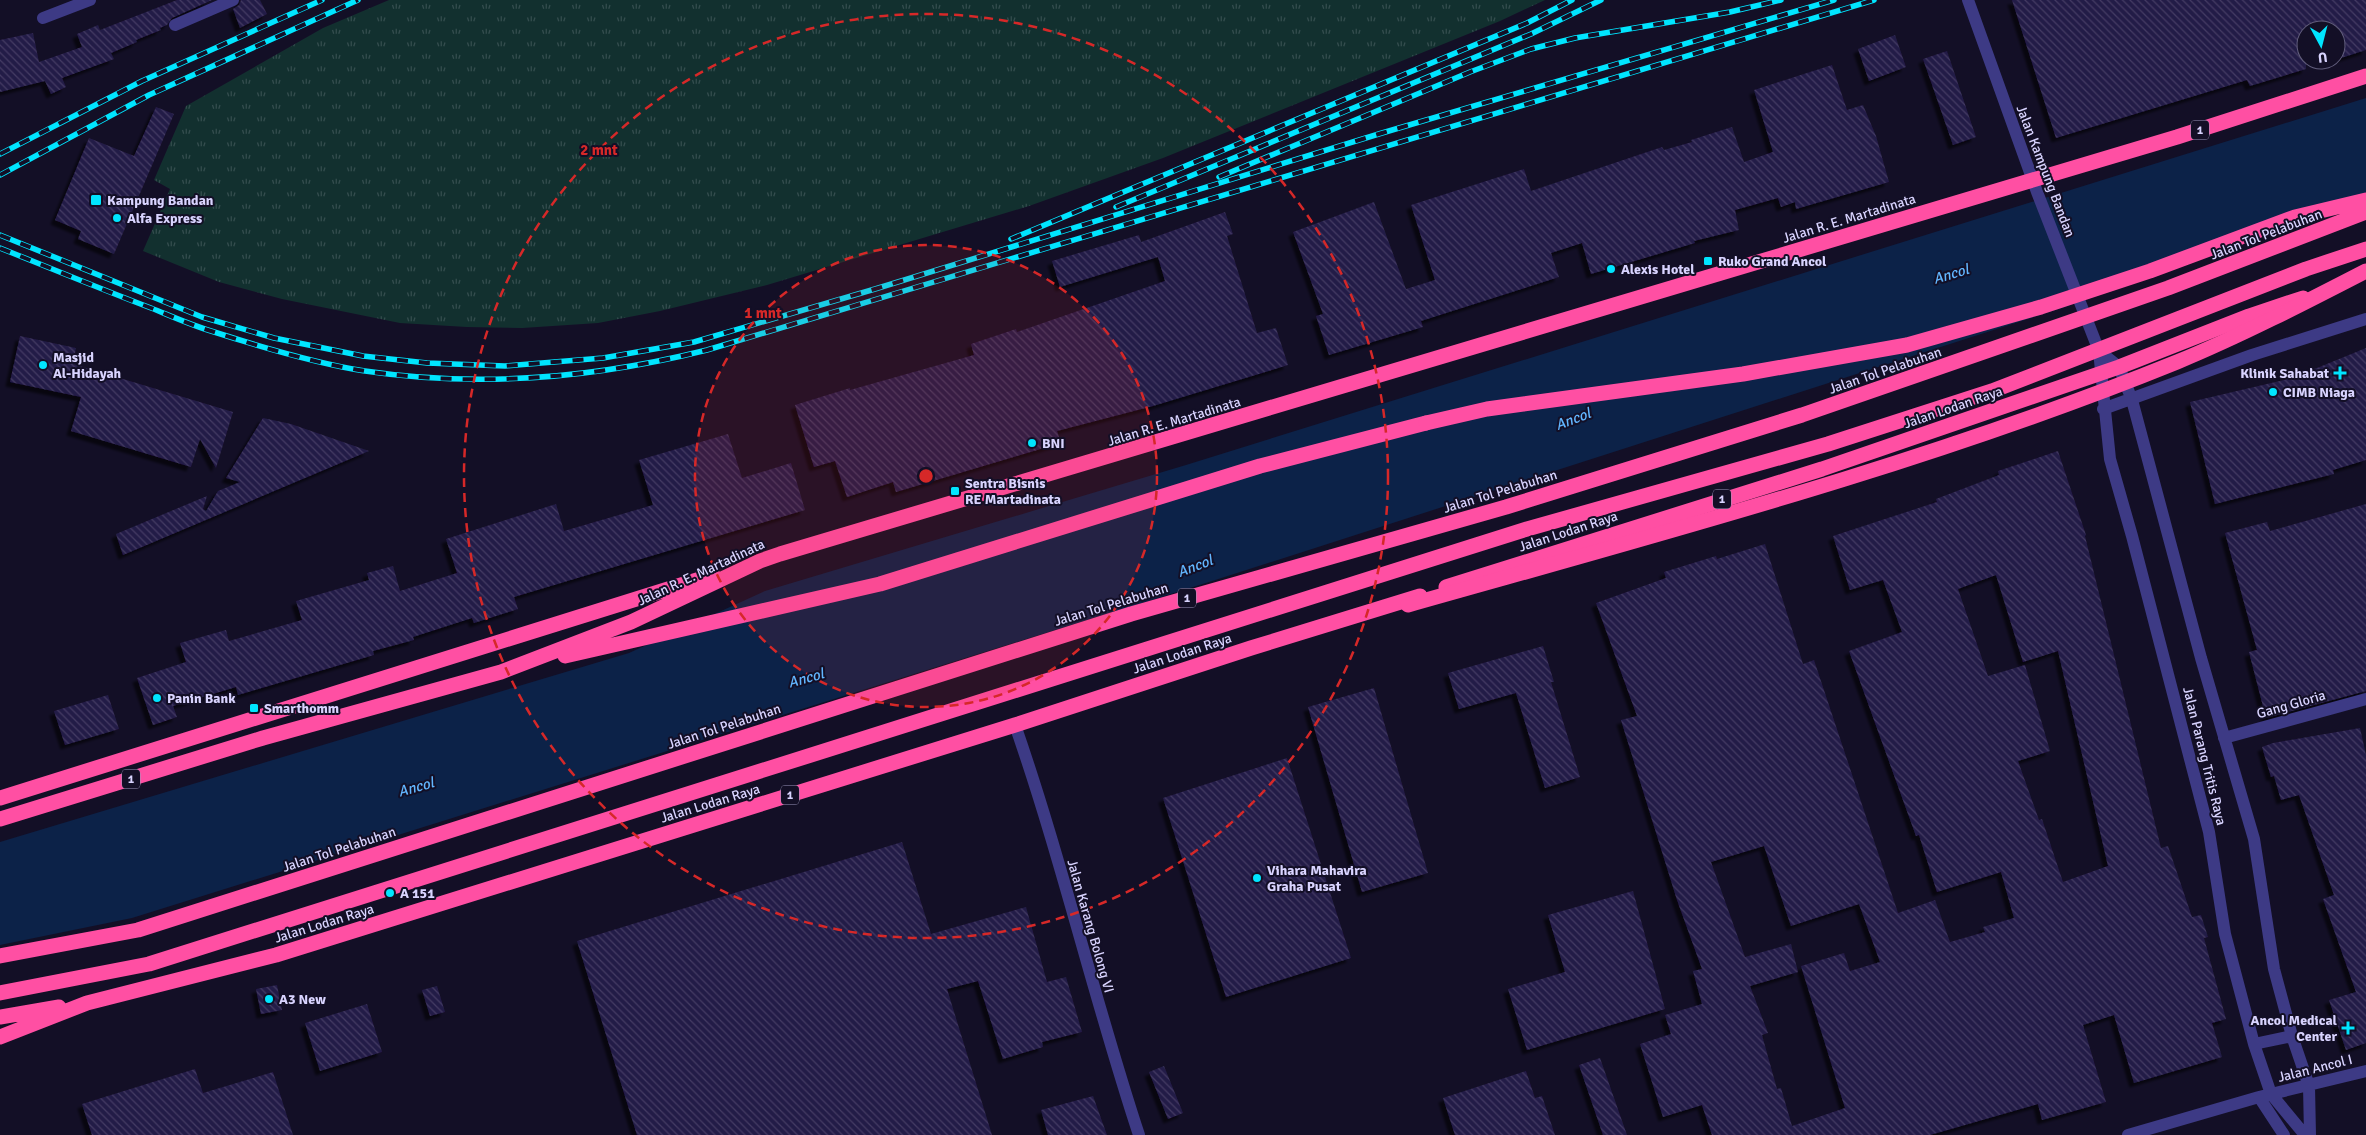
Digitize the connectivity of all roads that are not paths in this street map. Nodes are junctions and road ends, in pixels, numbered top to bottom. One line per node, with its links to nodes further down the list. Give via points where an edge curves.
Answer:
1 (90, 0): 4 (street)
2 (233, 0): 5 (street)
3 (1968, 0): 7 (street, Jalan Kampung Bandan)
4 (43, 18)
5 (175, 25)
6 (2366, 76): 7 (highway, Jalan R. E. Martadinata / 1)
7 (2035, 186): 14 (street, Jalan Kampung Bandan); 19 (highway, Jalan R. E. Martadinata / 1)
8 (2366, 200): 21 (highway, bridge, via 2295,217 2096,289 1956,333 1743,374 1487,409 1260,466 880,584 652,634)
9 (2366, 212): 27 (highway, Jalan Tol Pelabuhan / 1, bridge, via 2177,285 1802,415 1506,507 1130,614 138,930)
10 (2366, 249): 28 (highway, 1, bridge, via 1992,390 1828,444 1527,529 149,964)
11 (2366, 271): 20 (highway, bridge, via 2179,361 2048,411 1802,493 1408,605)
12 (2366, 276): 15 (highway, Jalan Lodan Raya / 1, via 2249,316)
13 (2366, 319): 17 (street, via 2252,355)
14 (2099, 351): 15 (street); 16 (street, Jalan Kampung Bandan)
15 (2119, 367): 16 (highway, Jalan Lodan Raya / 1); 17 (street, Jalan Parang Tritis Raya)
16 (2100, 374): 18 (street, Jalan Parang Tritis Raya); 20 (highway, Jalan Lodan Raya / 1, via 1822,469)
17 (2132, 400): 18 (street); 24 (street, Jalan Parang Tritis Raya)
18 (2103, 409): 33 (street, Jalan Parang Tritis Raya, via 2110,459 2209,832 2225,934)
19 (760, 561): 21 (highway, Jalan R. E. Martadinata / 1, via 631,622); 25 (highway)
20 (1342, 620): 23 (highway, Jalan Lodan Raya / 1)
21 (501, 672): 26 (highway, Jalan R. E. Martadinata / 1, via 263,738)
22 (2366, 699): 24 (street, Gang Gloria)
23 (1015, 725): 29 (highway, Jalan Lodan Raya / 1, via 276,955); 37 (street, Jalan Karang Bolong VI)
24 (2224, 738): 31 (street, Jalan Parang Tritis Raya, via 2254,839 2274,969)
25 (0, 798)
26 (0, 819)
27 (0, 956)
28 (0, 993)
29 (88, 1003): 30 (highway); 32 (highway, Jalan Lodan Raya / 1)
30 (0, 1017)
31 (2292, 1036): 33 (street); 35 (street, Jalan Parang Tritis Raya)
32 (0, 1037)
33 (2254, 1044): 36 (street, Jalan Parang Tritis Raya)
34 (2366, 1071): 35 (street, Jalan Ancol I)
35 (2309, 1086): 36 (street, Jalan Ancol I); 41 (street, Jalan Parang Tritis Raya)
36 (2265, 1096): 38 (street, Jalan Ancol I); 39 (street); 40 (street, Jalan Parang Tritis Raya)
37 (1139, 1135)
38 (2128, 1135)
39 (2284, 1135)
40 (2306, 1135)
41 (2310, 1135)

